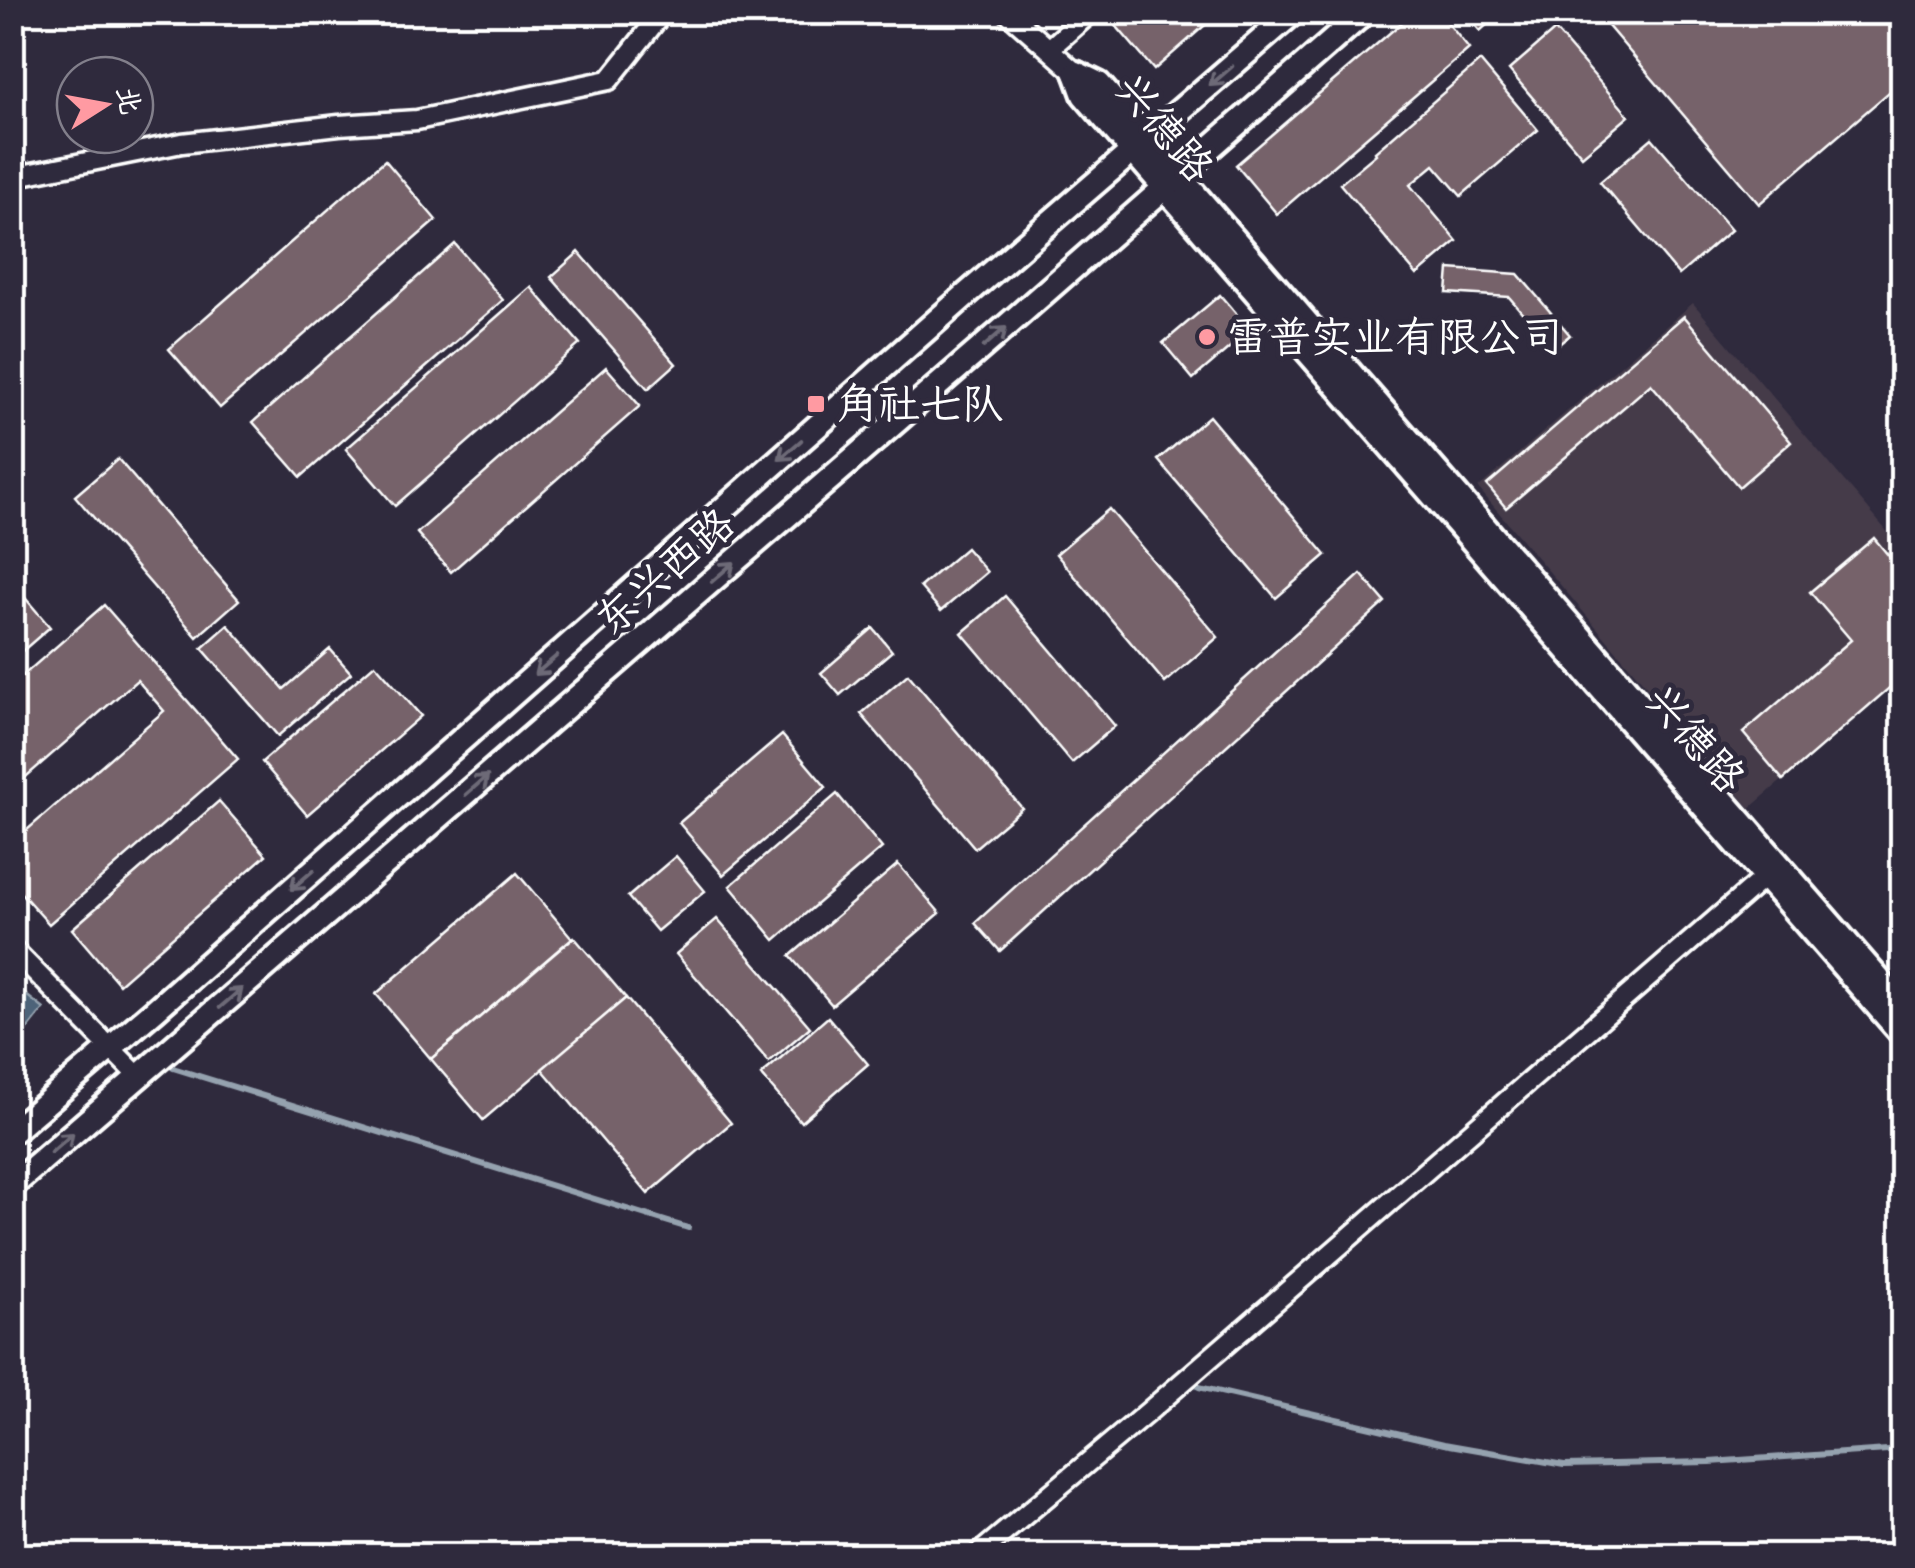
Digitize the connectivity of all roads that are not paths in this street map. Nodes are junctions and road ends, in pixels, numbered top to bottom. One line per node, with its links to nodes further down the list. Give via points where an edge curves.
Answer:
1 (662, 12): 9 (street, via 609,80 417,120 202,140)
2 (1008, 12): 6 (street)
3 (1092, 12): 6 (street)
4 (1294, 12): 8 (main road, 东兴西路, one-way to 8)
5 (1364, 12): 10 (main road, 东兴西路)
6 (1050, 49): 7 (street)
7 (1076, 73): 8 (main road, 兴德路, via 1099,84)
8 (1141, 146): 10 (main road, 兴德路); 15 (main road, 东兴西路, one-way to 15)
9 (12, 177)
10 (1171, 181): 11 (main road, 兴德路); 16 (main road, 东兴西路, one-way to 10)
11 (1772, 871): 13 (main road, 兴德路); 14 (main road, 兴德路); 21 (street)
12 (12, 948): 15 (street)
13 (1902, 1006)
14 (1902, 1034)
15 (110, 1048): 16 (street); 17 (main road, 东兴西路)
16 (139, 1078): 18 (main road, 东兴西路, one-way to 16)
17 (12, 1132)
18 (12, 1186)
19 (12, 1543): 20 (street)
20 (24, 1556)
21 (976, 1556)

